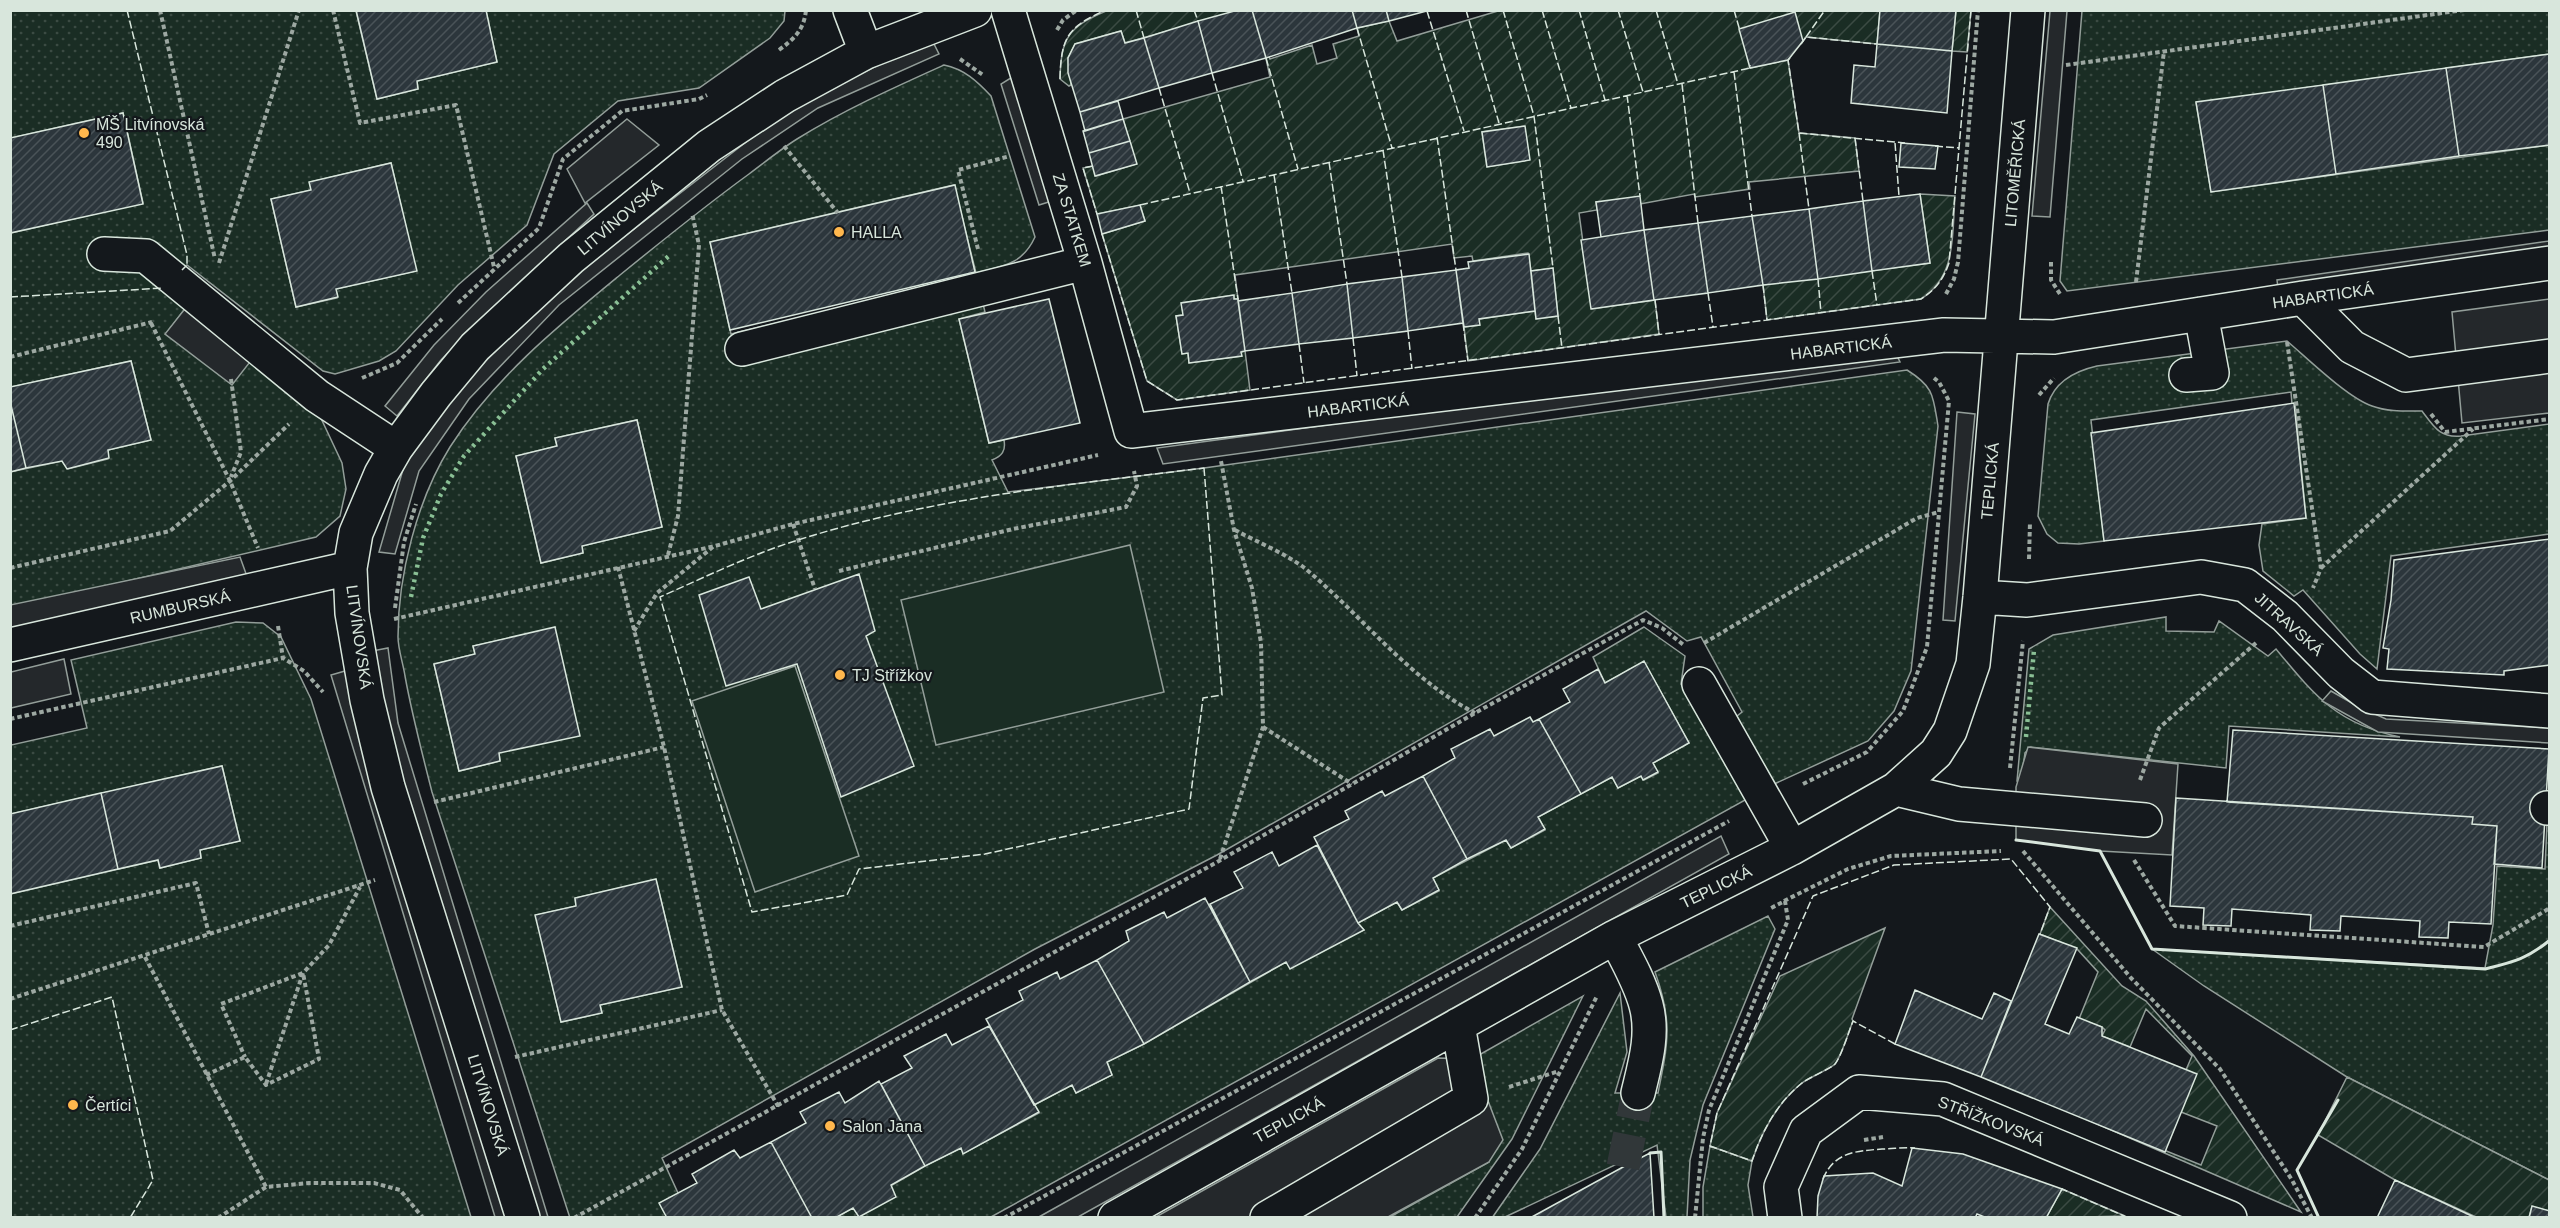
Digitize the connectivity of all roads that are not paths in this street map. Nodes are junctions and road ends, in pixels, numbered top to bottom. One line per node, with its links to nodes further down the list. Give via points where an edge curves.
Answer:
1 (850, 10): 5 (street)
2 (975, 10): 5 (street, LITVÍNOVSKÁ)
3 (1008, 10): 7 (street, ZA STATKEM)
4 (2028, 10): 11 (street, LITOMĚŘICKÁ)
5 (866, 52): 16 (street, LITVÍNOVSKÁ, via 785,96 709,146 571,258 475,347)
6 (104, 254): 16 (street, via 146,256 317,396)
7 (1085, 263): 12 (street); 15 (street, ZA STATKEM)
8 (2550, 263): 9 (street, HABARTICKÁ)
9 (2303, 298): 10 (street, HABARTICKÁ); 13 (street, via 2352,347 2406,375)
10 (2201, 314): 11 (street, HABARTICKÁ, via 2054,337); 14 (street, via 2212,373)
11 (2002, 336): 15 (street, HABARTICKÁ, via 1944,335); 18 (street, TEPLICKÁ)
12 (742, 349)
13 (2550, 356)
14 (2186, 375)
15 (1131, 432)
16 (396, 448): 17 (street, LITVÍNOVSKÁ, via 356,533)
17 (350, 568): 19 (street, RUMBURSKÁ); 28 (street, LITVÍNOVSKÁ, via 352,613 365,689 388,788)
18 (1980, 597): 21 (street, JITRAVSKÁ, via 2027,600 2201,577 2245,585 2285,616 2341,673 2372,698); 22 (street, TEPLICKÁ, via 1972,664 1950,731 1936,753)
19 (10, 645)
20 (1699, 684): 24 (street, via 1766,802)
21 (2550, 711)
22 (1896, 789): 23 (street, via 1959,804); 24 (street, TEPLICKÁ)
23 (2135, 819)
24 (1779, 855): 25 (street, TEPLICKÁ)
25 (1615, 937): 26 (street, TEPLICKÁ); 27 (street, via 1646,1005 1649,1032)
26 (1458, 1025): 29 (street, TEPLICKÁ); 30 (street, via 1471,1100)
27 (1638, 1093)
28 (523, 1218)
29 (1115, 1218)
30 (1267, 1218)
31 (1785, 1218): 32 (street, STŘÍŽKOVSKÁ, via 1781,1187 1806,1131 1859,1092 1944,1099)
32 (2230, 1218)

